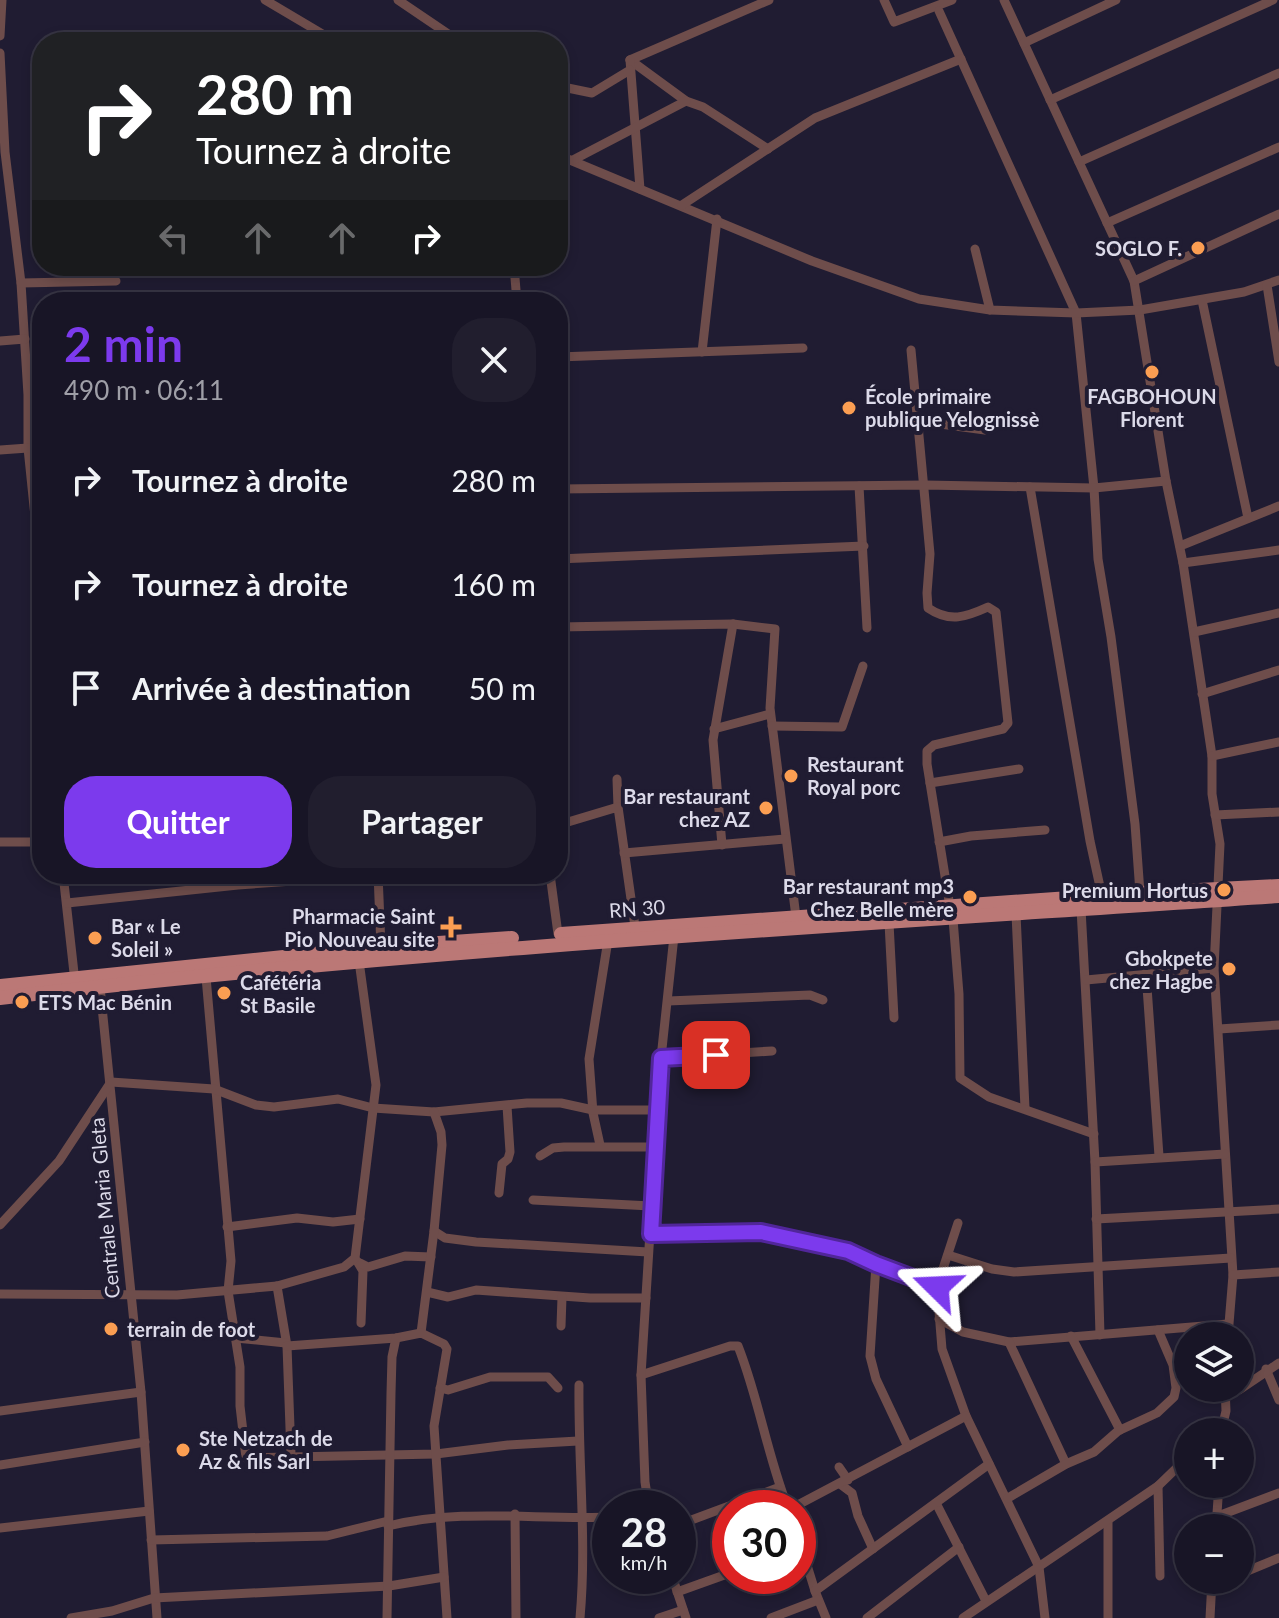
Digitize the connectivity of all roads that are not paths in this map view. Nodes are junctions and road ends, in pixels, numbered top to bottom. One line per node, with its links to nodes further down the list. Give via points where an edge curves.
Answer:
1 (2, 0): 13 (street)
2 (265, 0): 11 (street)
3 (398, 0): 12 (street)
4 (769, 0): 17 (street)
5 (884, 0): 6 (street, via 894,22)
6 (952, 0)
7 (1004, 0): 14 (street)
8 (1116, 0): 14 (street)
9 (1273, 0): 21 (street)
10 (939, 11): 16 (street)
11 (319, 32)
12 (445, 32)
13 (0, 36)
14 (1024, 43): 21 (street)
15 (0, 53): 20 (street)
16 (961, 59): 25 (street, via 815,118); 45 (street)
17 (630, 65): 19 (street, via 592,93); 22 (street); 23 (street)
18 (1279, 73): 29 (street)
19 (568, 88)
20 (2, 100): 26 (street)
21 (1050, 100): 29 (street)
22 (686, 101): 23 (street); 25 (street)
23 (635, 126): 28 (street); 30 (street)
24 (1279, 147): 34 (street)
25 (768, 149): 31 (street)
26 (3, 152): 39 (street)
27 (568, 158): 28 (street)
28 (573, 160): 30 (street)
29 (1079, 162): 34 (street)
30 (640, 189): 31 (street)
31 (682, 205): 33 (street)
32 (1279, 214): 38 (street)
33 (717, 219): 42 (street, via 886,289); 50 (street)
34 (1107, 223): 38 (street)
35 (975, 249): 42 (street)
36 (1279, 280): 40 (street)
37 (116, 281): 39 (street)
38 (1134, 281): 43 (street)
39 (21, 283): 46 (street)
40 (1267, 285): 41 (street); 44 (street)
41 (1202, 300): 43 (street); 65 (street)
42 (990, 310): 45 (street)
43 (1140, 310): 45 (street); 58 (street)
44 (1275, 312): 52 (street)
45 (1076, 313): 62 (street)
46 (25, 339): 47 (street); 55 (street)
47 (0, 341)
48 (803, 348): 50 (street)
49 (911, 350): 53 (street)
50 (702, 352): 51 (street)
51 (568, 357)
52 (1279, 362)
53 (918, 421): 54 (street); 59 (street)
54 (985, 430)
55 (28, 448): 56 (street); 57 (street)
56 (0, 450)
57 (32, 470)
58 (1166, 481): 62 (street); 67 (street)
59 (925, 485): 60 (street); 61 (street); 86 (street, via 928,608 953,618 988,607 996,612 1008,723 1003,729 934,745 927,751)
60 (859, 486): 63 (street); 66 (street)
61 (1030, 487): 62 (street); 106 (street)
62 (1094, 488): 104 (street, via 1098,559)
63 (568, 489)
64 (1279, 506): 65 (street)
65 (1248, 518): 67 (street)
66 (864, 546): 69 (street); 74 (street)
67 (1180, 546): 70 (street)
68 (1279, 550): 70 (street)
69 (568, 559)
70 (1183, 563): 75 (street)
71 (1279, 613): 75 (street)
72 (733, 624): 73 (street); 79 (street, via 775,629); 81 (street)
73 (568, 627)
74 (867, 628)
75 (1194, 632): 78 (street)
76 (863, 666): 80 (street, via 842,727)
77 (1279, 670): 78 (street)
78 (1202, 694): 83 (street)
79 (770, 714): 80 (street); 81 (street)
80 (772, 726): 92 (street)
81 (714, 729): 96 (street)
82 (1279, 742): 83 (street)
83 (1212, 756): 89 (street)
84 (1019, 769): 86 (street)
85 (617, 779): 87 (street)
86 (930, 783): 95 (street)
87 (618, 807): 90 (street); 97 (street)
88 (1279, 812): 89 (street)
89 (1215, 815): 105 (street, via 1220,844)
90 (568, 822)
91 (1045, 830): 95 (street)
92 (785, 839): 96 (street); 112 (street)
93 (0, 842): 94 (street)
94 (32, 842)
95 (939, 842): 110 (street)
96 (722, 845): 97 (street)
97 (624, 853): 114 (street)
98 (64, 884): 108 (street)
99 (246, 884): 102 (street)
100 (378, 884): 118 (street)
101 (551, 884): 115 (street)
102 (238, 885): 108 (street)
103 (1279, 886): 105 (main road, RN 30 / RN 30)
104 (1140, 893): 105 (main road, RN 30 / RN 30); 106 (main road, RN 30 / RN 30)
105 (1217, 895): 107 (main road, RN 30); 109 (main road, RN 30); 120 (street)
106 (1102, 896): 110 (main road, RN 30 / RN 30)
107 (1279, 896)
108 (67, 903): 124 (street)
109 (1081, 909): 111 (main road, RN 30); 123 (street)
110 (952, 913): 111 (main road, RN 30); 112 (main road, RN 30 / RN 30); 113 (main road, RN 30); 139 (street, via 960,1078 989,1097)
111 (1016, 914): 139 (street)
112 (796, 917): 114 (main road, RN 30 / RN 30)
113 (889, 923): 116 (main road, RN 30); 130 (street)
114 (635, 927): 115 (main road, RN 30 / RN 30)
115 (558, 934): 118 (main road, RN 30 / RN 30)
116 (674, 936): 117 (main road, RN 30); 129 (street)
117 (608, 940): 119 (main road, RN 30); 140 (street, via 589,1059)
118 (381, 947): 124 (main road, RN 30 / RN 30)
119 (359, 961): 122 (main road, RN 30); 138 (street, via 375,1069)
120 (1214, 968): 121 (street); 132 (street)
121 (1146, 973): 123 (street); 148 (street)
122 (206, 977): 126 (main road, RN 30); 136 (street)
123 (1086, 980): 143 (street)
124 (75, 983): 125 (main road, RN 30 / RN 30); 126 (main road, RN 30); 127 (main road, RN 30)
125 (0, 986)
126 (100, 987): 135 (street, Centrale Maria Gleta)
127 (0, 998)
128 (823, 1000): 129 (street, via 810,995)
129 (668, 1001): 134 (street)
130 (894, 1018)
131 (1279, 1025): 132 (street)
132 (1219, 1029): 146 (street)
133 (772, 1051): 134 (street)
134 (661, 1058): 141 (street)
135 (111, 1082): 136 (street); 158 (street, via 66,1152); 175 (street, Centrale Maria Gleta)
136 (214, 1089): 138 (street, via 256,1105 338,1099); 159 (street)
137 (507, 1106): 140 (street, via 561,1103); 142 (street); 150 (street, via 510,1152 502,1164)
138 (373, 1108): 142 (street); 155 (street)
139 (1025, 1108): 143 (street)
140 (593, 1110): 141 (street); 144 (street)
141 (660, 1110): 145 (street)
142 (434, 1112): 160 (street, via 442,1145)
143 (1094, 1134): 149 (street)
144 (600, 1145): 145 (street); 147 (street, via 553,1148)
145 (657, 1147): 152 (street)
146 (1225, 1154): 148 (street); 154 (street)
147 (540, 1156)
148 (1159, 1156): 149 (street)
149 (1095, 1162): 156 (street)
150 (499, 1193)
151 (533, 1200): 152 (street)
152 (651, 1206): 161 (street)
153 (1279, 1209): 154 (street)
154 (1227, 1211): 156 (street); 165 (street)
155 (360, 1219): 159 (street, via 297,1218); 166 (street)
156 (1096, 1219): 168 (street)
157 (958, 1223): 163 (street)
158 (0, 1225)
159 (227, 1227): 173 (street)
160 (434, 1231): 162 (street, via 476,1242); 164 (street)
161 (651, 1234): 162 (street); 167 (street, via 761,1232 848,1251)
162 (648, 1252): 178 (street)
163 (948, 1255): 168 (street, via 1014,1272); 172 (street)
164 (431, 1257): 166 (street, via 405,1256 368,1267); 174 (street)
165 (1231, 1258): 168 (street); 170 (street)
166 (357, 1261): 171 (street); 181 (street, via 363,1289)
167 (876, 1264): 172 (street); 206 (street, via 870,1356)
168 (1097, 1266): 186 (street)
169 (1279, 1272): 170 (street)
170 (1233, 1275): 180 (street)
171 (277, 1286): 173 (street); 191 (street)
172 (937, 1287): 179 (street)
173 (228, 1291): 175 (street); 188 (street)
174 (427, 1292): 177 (street, via 448,1297 476,1290); 185 (street)
175 (130, 1293): 176 (street); 199 (street, Centrale Maria Gleta)
176 (0, 1294)
177 (562, 1297): 178 (street); 182 (street)
178 (646, 1298): 194 (street)
179 (939, 1319): 190 (street, via 963,1332); 202 (street, via 944,1358)
180 (1228, 1322)
181 (361, 1323)
182 (561, 1326)
183 (1174, 1329): 184 (street)
184 (1158, 1330): 186 (street); 203 (street, via 1173,1365 1174,1397 1157,1413)
185 (421, 1333): 189 (street); 197 (street, via 447,1349)
186 (1100, 1335): 187 (street)
187 (1071, 1336): 190 (street); 203 (street)
188 (236, 1338): 191 (street); 208 (street, via 246,1458)
189 (396, 1338): 191 (street); 209 (street)
190 (1009, 1342): 211 (street)
191 (287, 1345): 208 (street)
192 (1279, 1363): 193 (street)
193 (1266, 1369): 195 (street); 200 (street)
194 (641, 1375): 217 (street, via 738,1346); 218 (street)
195 (1254, 1378)
196 (579, 1385): 204 (street)
197 (440, 1388): 198 (street, via 490,1377 548,1377); 207 (street)
198 (558, 1388)
199 (141, 1392): 201 (street); 205 (street, Centrale Maria Gleta)
200 (1279, 1400)
201 (0, 1411)
202 (966, 1416): 206 (street); 210 (street)
203 (1120, 1430): 211 (street, via 1094,1452)
204 (578, 1441): 207 (street); 229 (street)
205 (145, 1442): 212 (street); 225 (street, Centrale Maria Gleta)
206 (908, 1447): 215 (street)
207 (436, 1454): 209 (street); 228 (street)
208 (291, 1455): 209 (street)
209 (389, 1457): 233 (street)
210 (989, 1464): 223 (street); 224 (street)
211 (1066, 1464): 223 (street)
212 (0, 1465)
213 (839, 1467): 215 (street)
214 (1174, 1471): 216 (street)
215 (848, 1480): 220 (street); 220 (street); 222 (street)
216 (1158, 1486): 232 (street); 241 (street)
217 (780, 1487): 219 (street); 231 (street)
218 (646, 1490)
219 (781, 1490)
220 (852, 1493): 237 (street)
221 (1279, 1493): 227 (street)
222 (816, 1495)
223 (1008, 1498): 239 (street)
224 (936, 1503): 236 (street); 237 (street)
225 (149, 1511): 234 (street); 235 (street, Centrale Maria Gleta)
226 (515, 1514): 228 (street); 229 (street); 254 (street)
227 (1223, 1514)
228 (441, 1516): 233 (street); 242 (street)
229 (582, 1518): 230 (street); 255 (street)
230 (592, 1518)
231 (696, 1518)
232 (1108, 1521): 239 (street); 262 (street)
233 (388, 1524): 235 (street, via 327,1536); 243 (street)
234 (0, 1528)
235 (151, 1540): 247 (street, Centrale Maria Gleta)
236 (959, 1547): 248 (street); 259 (street)
237 (873, 1549): 246 (street)
238 (1279, 1558): 240 (street)
239 (1039, 1567): 248 (street); 261 (street)
240 (1254, 1568)
241 (1160, 1576)
242 (444, 1577): 243 (street); 253 (street)
243 (389, 1586): 247 (street); 252 (street)
244 (678, 1594): 249 (street)
245 (1211, 1594): 263 (street)
246 (816, 1595): 257 (street); 258 (street)
247 (154, 1598): 250 (street); 251 (street, Centrale Maria Gleta)
248 (986, 1601): 260 (street)
249 (684, 1614): 256 (street)
250 (71, 1618)
251 (157, 1618)
252 (387, 1618)
253 (447, 1618)
254 (516, 1618)
255 (580, 1618)
256 (659, 1618)
257 (771, 1618)
258 (826, 1618)
259 (867, 1618)
260 (963, 1618)
261 (1045, 1618)
262 (1108, 1618)
263 (1210, 1618)

